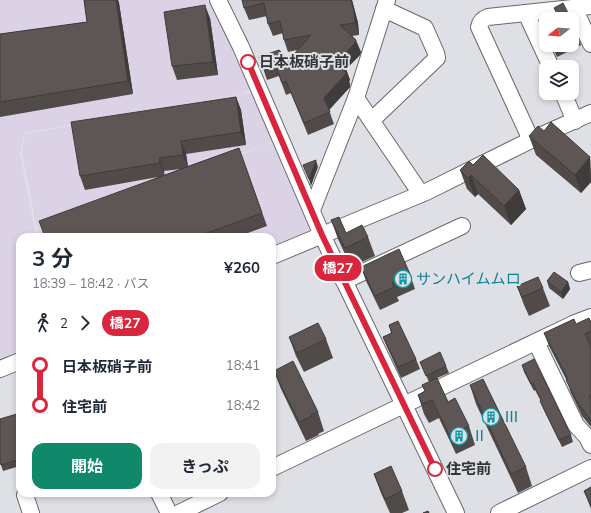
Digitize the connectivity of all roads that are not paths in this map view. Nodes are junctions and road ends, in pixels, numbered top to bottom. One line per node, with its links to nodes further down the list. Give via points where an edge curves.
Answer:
1 (218, 0): 15 (street)
2 (386, 5): 8 (street); 11 (street, via 425,28 436,58)
3 (591, 6): 4 (street)
4 (574, 8): 5 (street); 6 (street)
5 (526, 13): 7 (street); 13 (street, via 488,17 480,22 479,27)
6 (591, 44)
7 (547, 60)
8 (356, 98): 11 (street); 15 (street)
9 (565, 100): 12 (street)
10 (591, 113): 12 (street)
11 (372, 120): 14 (street)
12 (575, 121): 13 (street)
13 (531, 140): 14 (street)
14 (421, 194): 17 (street)
15 (312, 210): 17 (street)
16 (462, 226): 19 (street)
17 (322, 235): 18 (street); 19 (street)
18 (276, 254)
19 (344, 281): 24 (street)
20 (591, 317): 21 (street)
21 (536, 342): 24 (street); 25 (street, via 576,425)
22 (16, 363): 23 (street)
23 (0, 369)
24 (404, 404): 26 (street); 34 (street)
25 (591, 445)
26 (276, 466)
27 (591, 468): 35 (street)
28 (26, 497): 31 (street)
29 (161, 497): 32 (street)
30 (212, 497): 33 (street)
31 (31, 513)
32 (169, 513)
33 (179, 513)
34 (456, 513)
35 (499, 513)

